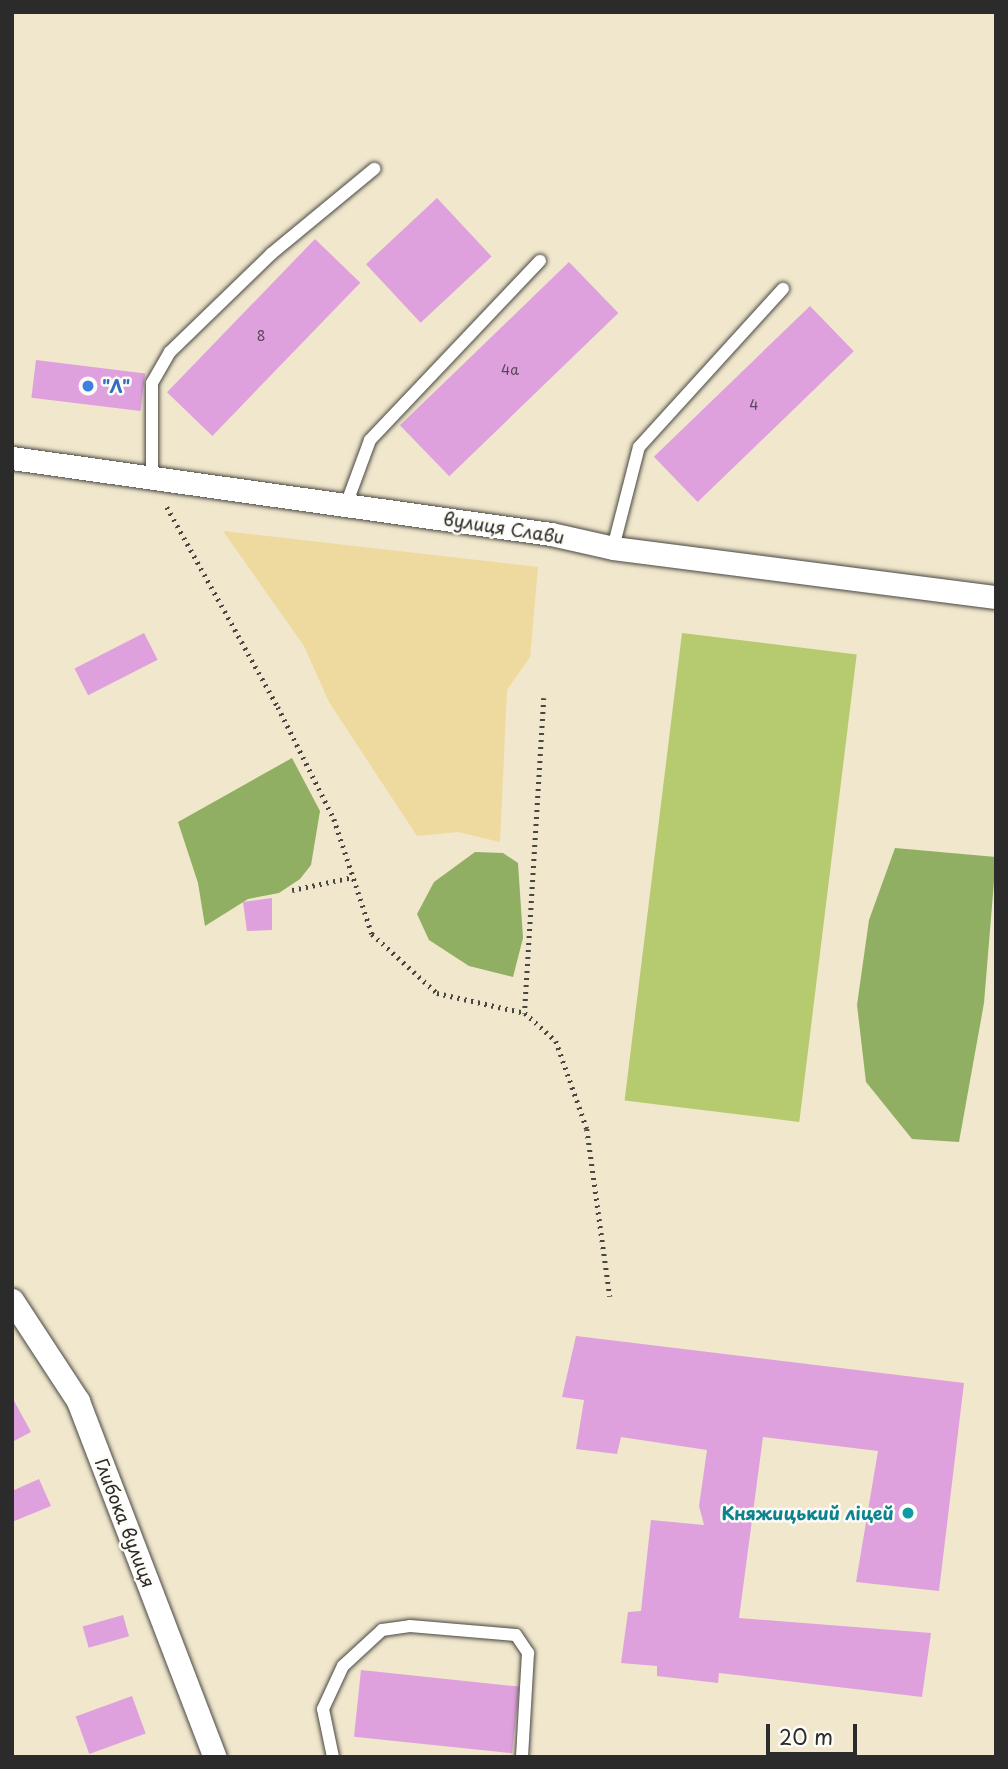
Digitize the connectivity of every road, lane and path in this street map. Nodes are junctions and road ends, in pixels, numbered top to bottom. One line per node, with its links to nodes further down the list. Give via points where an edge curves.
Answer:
1 (374, 169): 5 (lane, via 271,254 170,352 152,383)
2 (540, 261): 6 (lane, via 370,440)
3 (783, 289): 7 (lane, via 639,447)
4 (12, 458): 5 (street, вулиця Слави)
5 (152, 478): 6 (street, вулиця Слави); 10 (path, via 278,707 334,819)
6 (346, 505): 7 (street, вулиця Слави, via 551,534)
7 (613, 548): 8 (street, вулиця Слави)
8 (996, 597)
9 (544, 698): 12 (path)
10 (353, 877): 11 (path); 12 (path, via 372,934 437,993)
11 (292, 890)
12 (525, 1013): 13 (path, via 556,1041 587,1129)
13 (610, 1296)
14 (12, 1300): 15 (street, Глибока вулиця, via 78,1401)
15 (215, 1757)
16 (333, 1757): 17 (lane, via 324,1709 343,1666 382,1630 410,1626 516,1635 528,1653)
17 (523, 1757)

